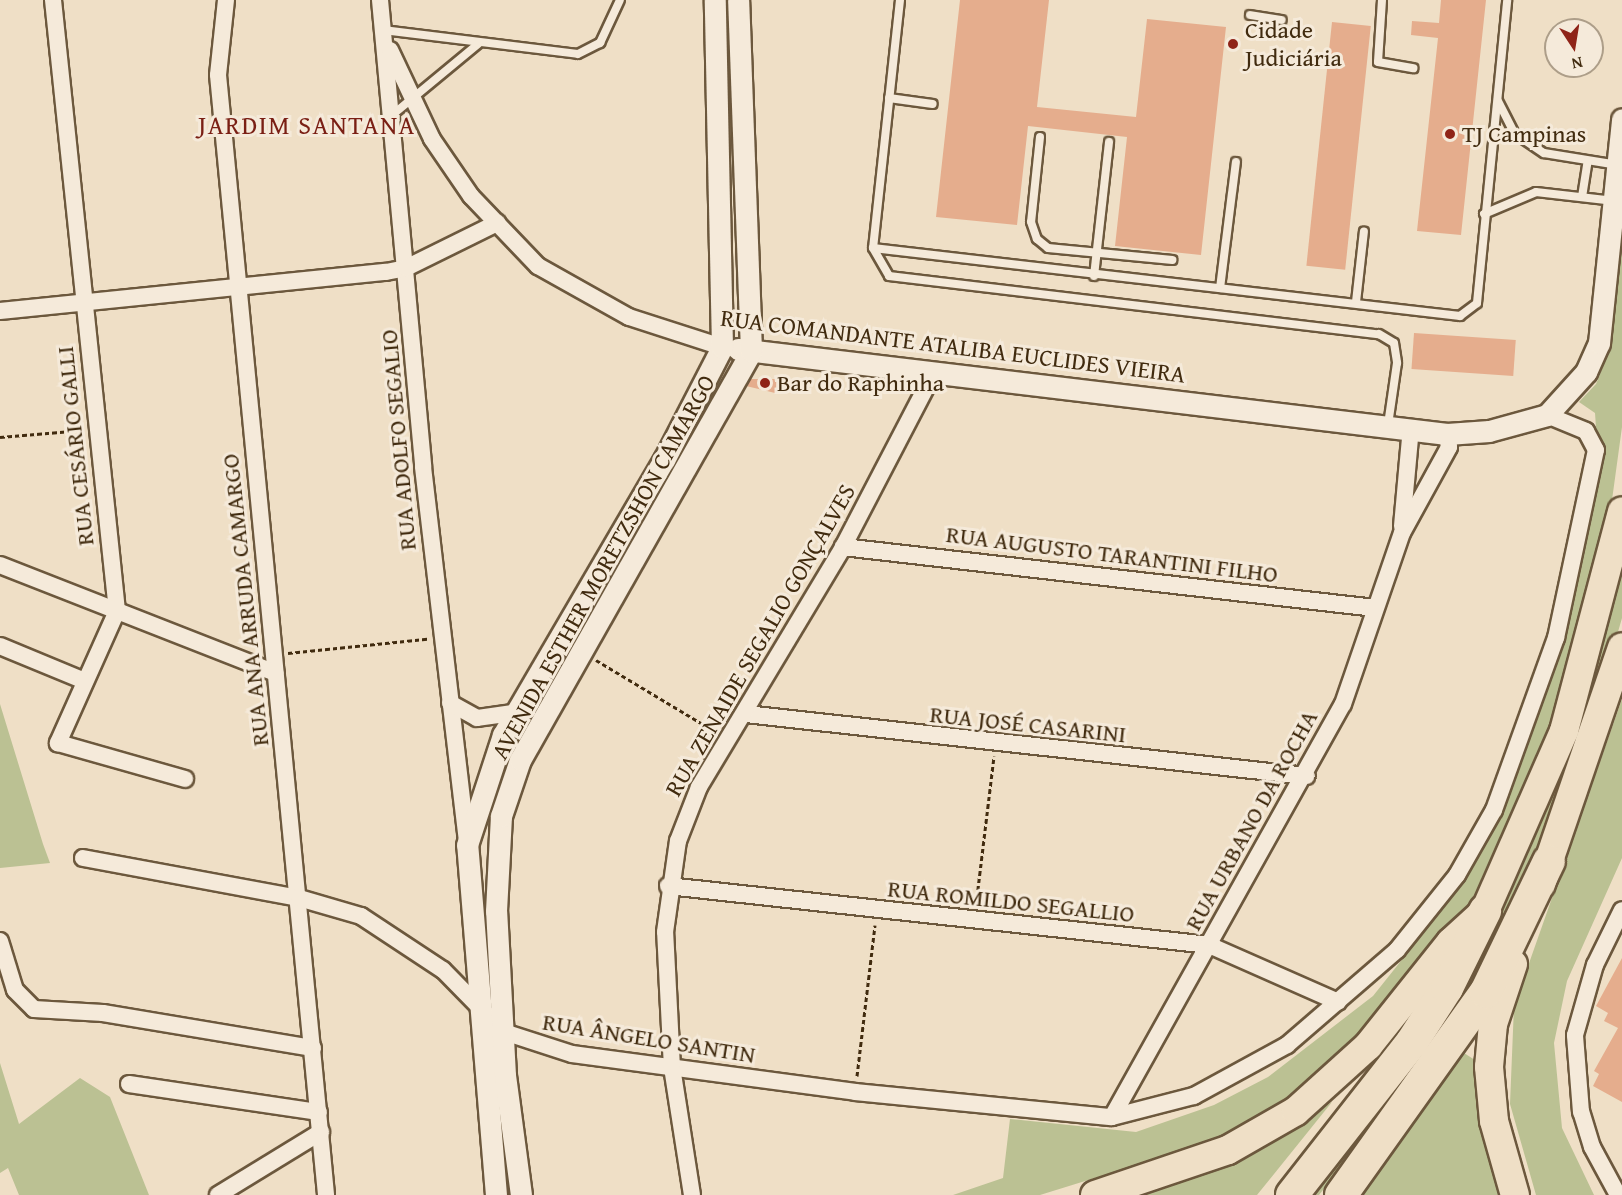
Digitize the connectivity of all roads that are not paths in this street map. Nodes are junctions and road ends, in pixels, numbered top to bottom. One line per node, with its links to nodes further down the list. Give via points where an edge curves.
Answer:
1 (53, 0): 38 (street, RUA CESÁRIO GALLI)
2 (226, 0): 36 (street, RUA ANA ARRUDA CAMARGO, via 218,75)
3 (380, 0): 12 (street, RUA ADOLFO SEGALIO)
4 (620, 0): 13 (lane, via 600,43 578,54)
5 (715, 0): 41 (street, AVENIDA ESTHER MORETZSHON CAMARGO)
6 (738, 0): 42 (street)
7 (900, 0): 16 (lane)
8 (1382, 0): 14 (lane, via 1378,62)
9 (1507, 0): 17 (lane)
10 (1250, 15): 11 (lane)
11 (1282, 20)
12 (383, 30): 13 (lane, via 451,35); 15 (street, RUA COMANDANTE ATALIBA EUCLIDES VIEIRA); 19 (street, RUA ADOLFO SEGALIO)
13 (478, 44): 15 (lane)
14 (1413, 68)
15 (410, 97): 19 (lane); 29 (street, RUA COMANDANTE ATALIBA EUCLIDES VIEIRA, via 432,139)
16 (889, 98): 18 (lane); 31 (lane)
17 (1497, 100): 23 (lane, via 1514,133 1544,153); 28 (lane)
18 (933, 104)
19 (391, 116): 34 (street, RUA ADOLFO SEGALIO)
20 (1622, 119): 25 (street)
21 (1040, 137): 32 (lane, via 1031,222 1037,239 1048,248)
22 (1109, 142): 32 (lane)
23 (1588, 161): 25 (lane); 26 (lane)
24 (1236, 162): 37 (lane)
25 (1618, 165): 27 (street)
26 (1582, 197): 27 (lane); 28 (lane, via 1536,192)
27 (1614, 201): 44 (street, via 1599,343 1587,372)
28 (1484, 214): 39 (lane, via 1478,303 1460,316)
29 (497, 223): 34 (street); 41 (street, RUA COMANDANTE ATALIBA EUCLIDES VIEIRA, via 538,266 578,292 629,317)
30 (1364, 231): 39 (lane)
31 (873, 248): 35 (lane); 45 (lane, via 889,276 906,282 1379,334 1394,343 1397,363)
32 (1096, 252): 33 (lane); 35 (lane)
33 (1172, 260)
34 (406, 268): 36 (street); 58 (street, RUA ADOLFO SEGALIO)
35 (1094, 276): 37 (lane)
36 (239, 287): 38 (street); 56 (street, RUA ANA ARRUDA CAMARGO)
37 (1220, 288): 39 (lane)
38 (85, 302): 40 (street); 53 (street, RUA CESÁRIO GALLI)
39 (1356, 302)
40 (0, 311)
41 (722, 347): 42 (street, RUA COMANDANTE ATALIBA EUCLIDES VIEIRA); 59 (street, AVENIDA ESTHER MORETZSHON CAMARGO, via 664,460)
42 (751, 351): 43 (street, RUA COMANDANTE ATALIBA EUCLIDES VIEIRA); 74 (street, AVENIDA ESTHER MORETZSHON CAMARGO, via 520,760 501,816 496,911)
43 (934, 372): 45 (street, RUA COMANDANTE ATALIBA EUCLIDES VIEIRA); 50 (street, RUA ZENAIDE SEGALIO GONÇALVES)
44 (1547, 415): 47 (street, RUA COMANDANTE ATALIBA EUCLIDES VIEIRA, via 1489,430); 72 (street, RUA ÂNGELO SANTIN, via 1586,431 1596,450 1571,584 1524,738 1494,810 1457,875 1398,950)
45 (1388, 425): 46 (street, RUA COMANDANTE ATALIBA EUCLIDES VIEIRA)
46 (1411, 428): 47 (street, RUA COMANDANTE ATALIBA EUCLIDES VIEIRA); 49 (street, RUA URBANO DA ROCHA)
47 (1447, 434): 49 (street, RUA URBANO DA ROCHA, via 1449,447)
48 (1622, 512): 69 (highway, via 1564,731)
49 (1402, 533): 52 (street, RUA URBANO DA ROCHA)
50 (843, 547): 52 (street, RUA AUGUSTO TARANTINI FILHO); 60 (street, RUA ZENAIDE SEGALIO GONÇALVES)
51 (0, 565): 53 (street)
52 (1375, 608): 61 (street, RUA URBANO DA ROCHA, via 1343,704)
53 (117, 611): 56 (street); 57 (street)
54 (0, 646): 57 (street)
55 (1622, 648): 65 (highway)
56 (276, 673): 67 (street, RUA ANA ARRUDA CAMARGO)
57 (85, 681): 62 (street, via 58,743)
58 (450, 703): 59 (street, via 477,718); 63 (street, RUA ADOLFO SEGALIO)
59 (514, 713): 63 (street, AVENIDA ESTHER MORETZSHON CAMARGO, via 491,763)
60 (746, 714): 61 (street, RUA JOSÉ CASARINI, via 995,746); 66 (street, RUA ZENAIDE SEGALIO GONÇALVES, via 699,787 678,841)
61 (1307, 776): 71 (street, RUA URBANO DA ROCHA)
62 (185, 779)
63 (467, 845): 73 (street, AVENIDA ESTHER MORETZSHON CAMARGO)
64 (82, 858): 67 (street, RUA ÂNGELO SANTIN)
65 (1549, 861): 88 (highway, via 1486,992); 89 (highway, via 1493,1024 1489,1067 1494,1121)
66 (668, 886): 71 (street, RUA ROMILDO SEGALLIO, via 974,923); 76 (street, RUA ZENAIDE SEGALIO GONÇALVES)
67 (299, 898): 73 (street, RUA ÂNGELO SANTIN, via 360,916 400,938 443,970); 75 (street, RUA ANA ARRUDA CAMARGO)
68 (1622, 910): 90 (street, via 1595,966 1575,1035 1581,1112 1592,1147)
69 (1485, 911): 86 (highway, via 1451,942 1368,1046 1296,1111 1228,1150); 87 (highway, via 1447,988 1412,1042)
70 (0, 940): 75 (street, via 24,1004)
71 (1209, 945): 72 (street, RUA ROMILDO SEGALLIO); 79 (street, RUA URBANO DA ROCHA)
72 (1338, 1002): 79 (street, RUA ÂNGELO SANTIN, via 1287,1045 1194,1096)
73 (480, 1009): 74 (street, RUA ÂNGELO SANTIN); 83 (street, AVENIDA ESTHER MORETZSHON CAMARGO)
74 (504, 1032): 76 (street, RUA ÂNGELO SANTIN, via 562,1052); 84 (street, AVENIDA ESTHER MORETZSHON CAMARGO)
75 (314, 1048): 78 (street, RUA ANA ARRUDA CAMARGO)
76 (672, 1068): 79 (street, RUA ÂNGELO SANTIN, via 855,1092); 85 (street, RUA ZENAIDE SEGALIO GONÇALVES)
77 (129, 1084): 78 (street)
78 (319, 1112): 80 (street, RUA ANA ARRUDA CAMARGO)
79 (1112, 1117)
80 (321, 1132): 81 (street); 82 (street, RUA ANA ARRUDA CAMARGO)
81 (218, 1195)
82 (326, 1195)
83 (496, 1195)
84 (521, 1195)
85 (692, 1195)
86 (1095, 1195)
87 (1292, 1195)
88 (1341, 1195)
89 (1515, 1195)
90 (1618, 1195)

